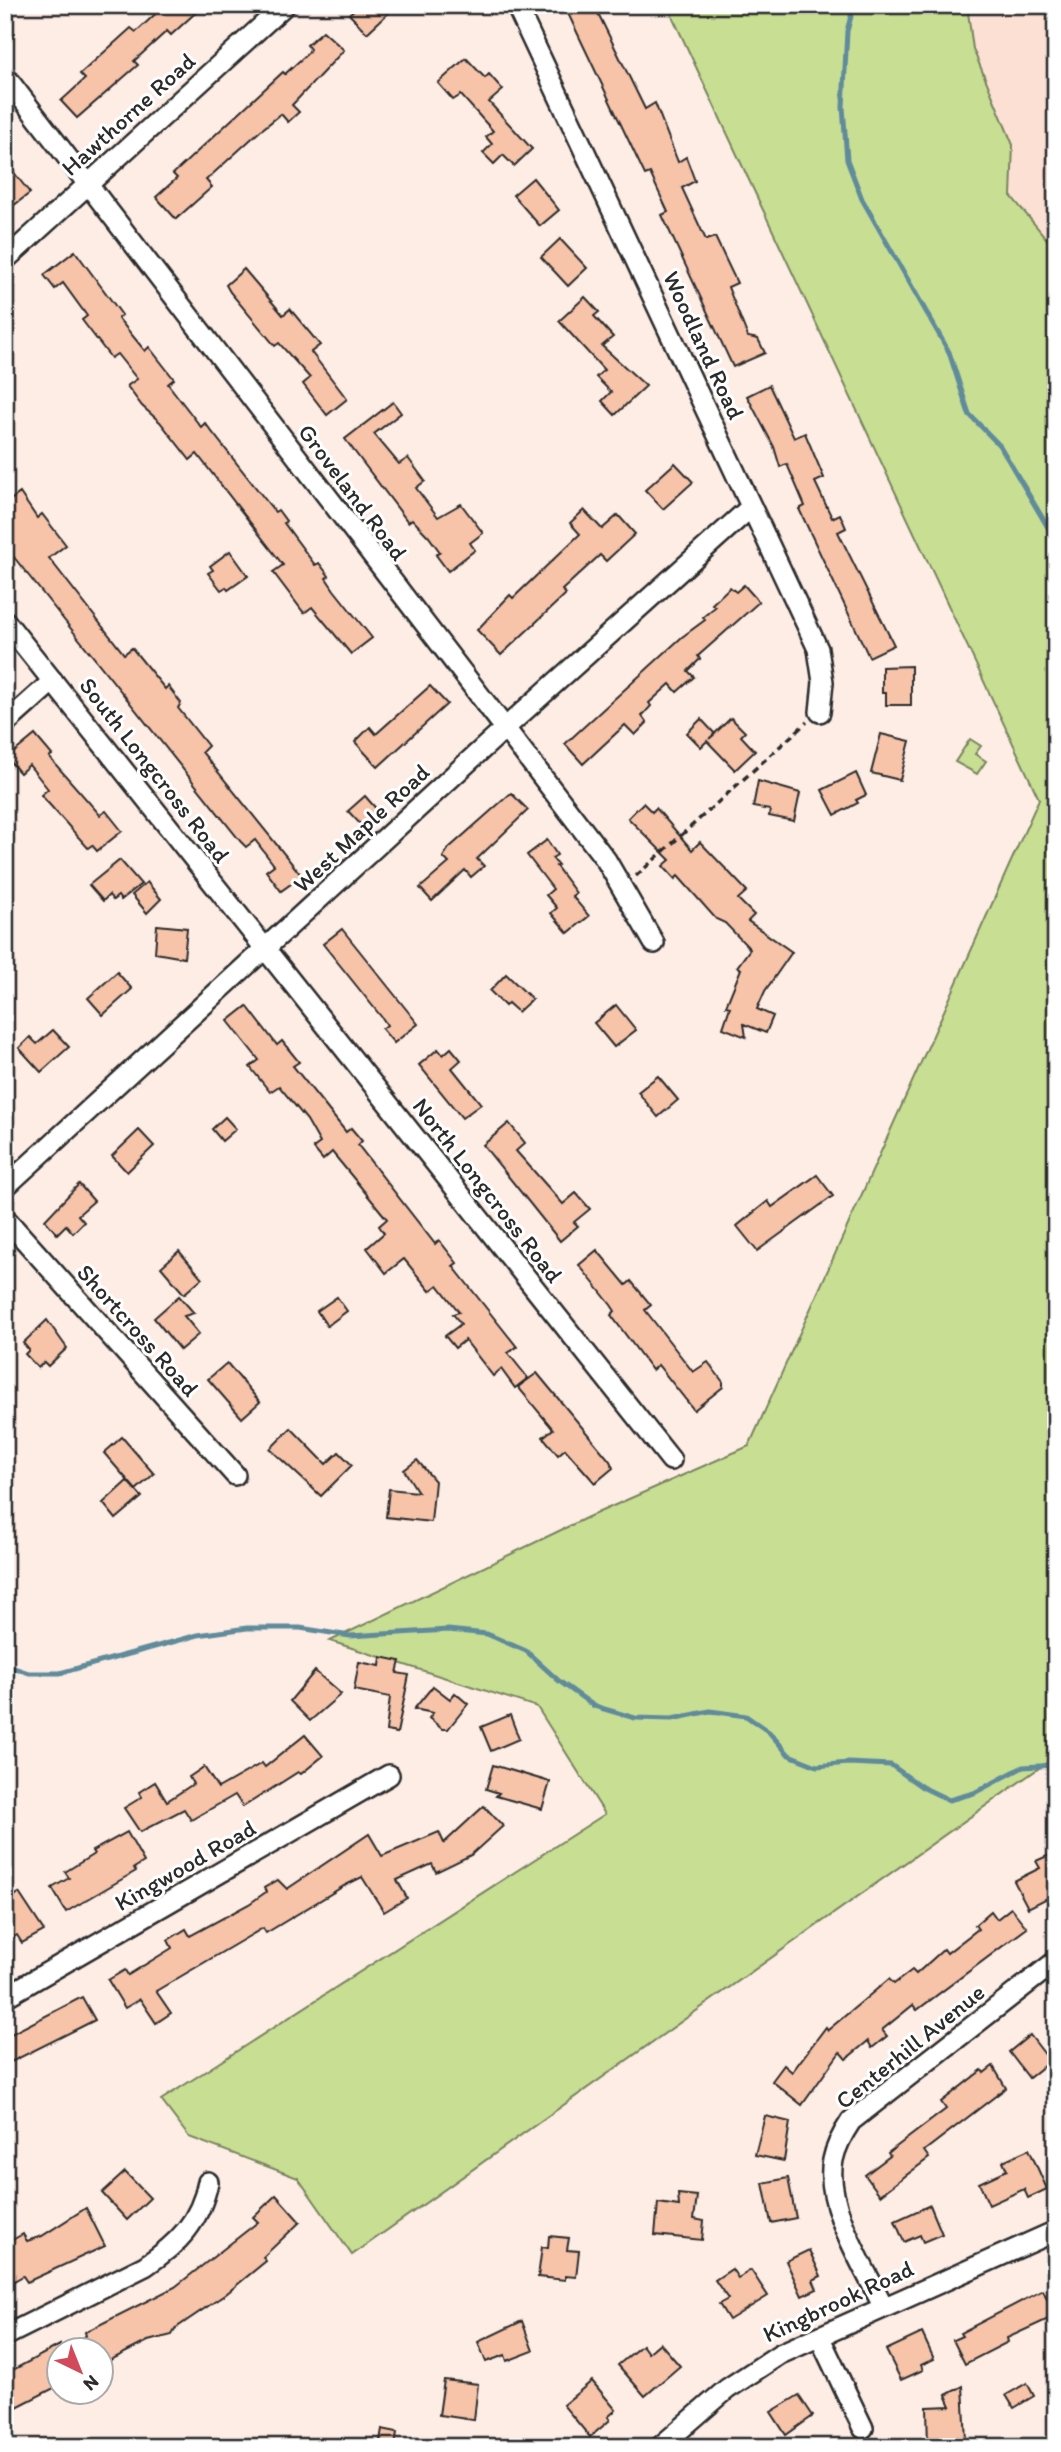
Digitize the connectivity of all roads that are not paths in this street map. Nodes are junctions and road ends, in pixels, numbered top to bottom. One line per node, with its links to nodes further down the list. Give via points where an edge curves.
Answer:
1 (285, 5): 4 (street, Hawthorne Road)
2 (516, 5): 6 (street, Woodland Road)
3 (5, 76): 4 (street, Groveland Road)
4 (87, 185): 5 (street, Hawthorne Road); 11 (street, Groveland Road)
5 (5, 260)
6 (751, 507): 9 (street, Woodland Road, via 818,649 824,682); 11 (street, West Maple Road)
7 (5, 621): 8 (street, South Longcross Road)
8 (53, 681): 10 (street); 13 (street, South Longcross Road)
9 (820, 712)
10 (5, 724)
11 (504, 729): 12 (street, Groveland Road, via 606,860); 13 (street, West Maple Road)
12 (654, 943)
13 (266, 950): 14 (street, West Maple Road); 16 (street, North Longcross Road)
14 (5, 1187)
15 (5, 1218): 17 (street, Shortcross Road)
16 (671, 1460)
17 (235, 1475)
18 (389, 1775): 20 (street, Kingwood Road)
19 (1056, 1961): 23 (street, Centerhill Avenue, via 850,2120 839,2141 833,2160 834,2195)
20 (5, 1997)
21 (208, 2182): 24 (street, via 195,2222 165,2253)
22 (1056, 2231): 23 (street, Kingbrook Road)
23 (883, 2306): 25 (street, Kingbrook Road)
24 (5, 2336)
25 (820, 2338): 26 (street); 27 (street, Kingbrook Road, via 755,2368)
26 (863, 2428)
27 (660, 2447)

